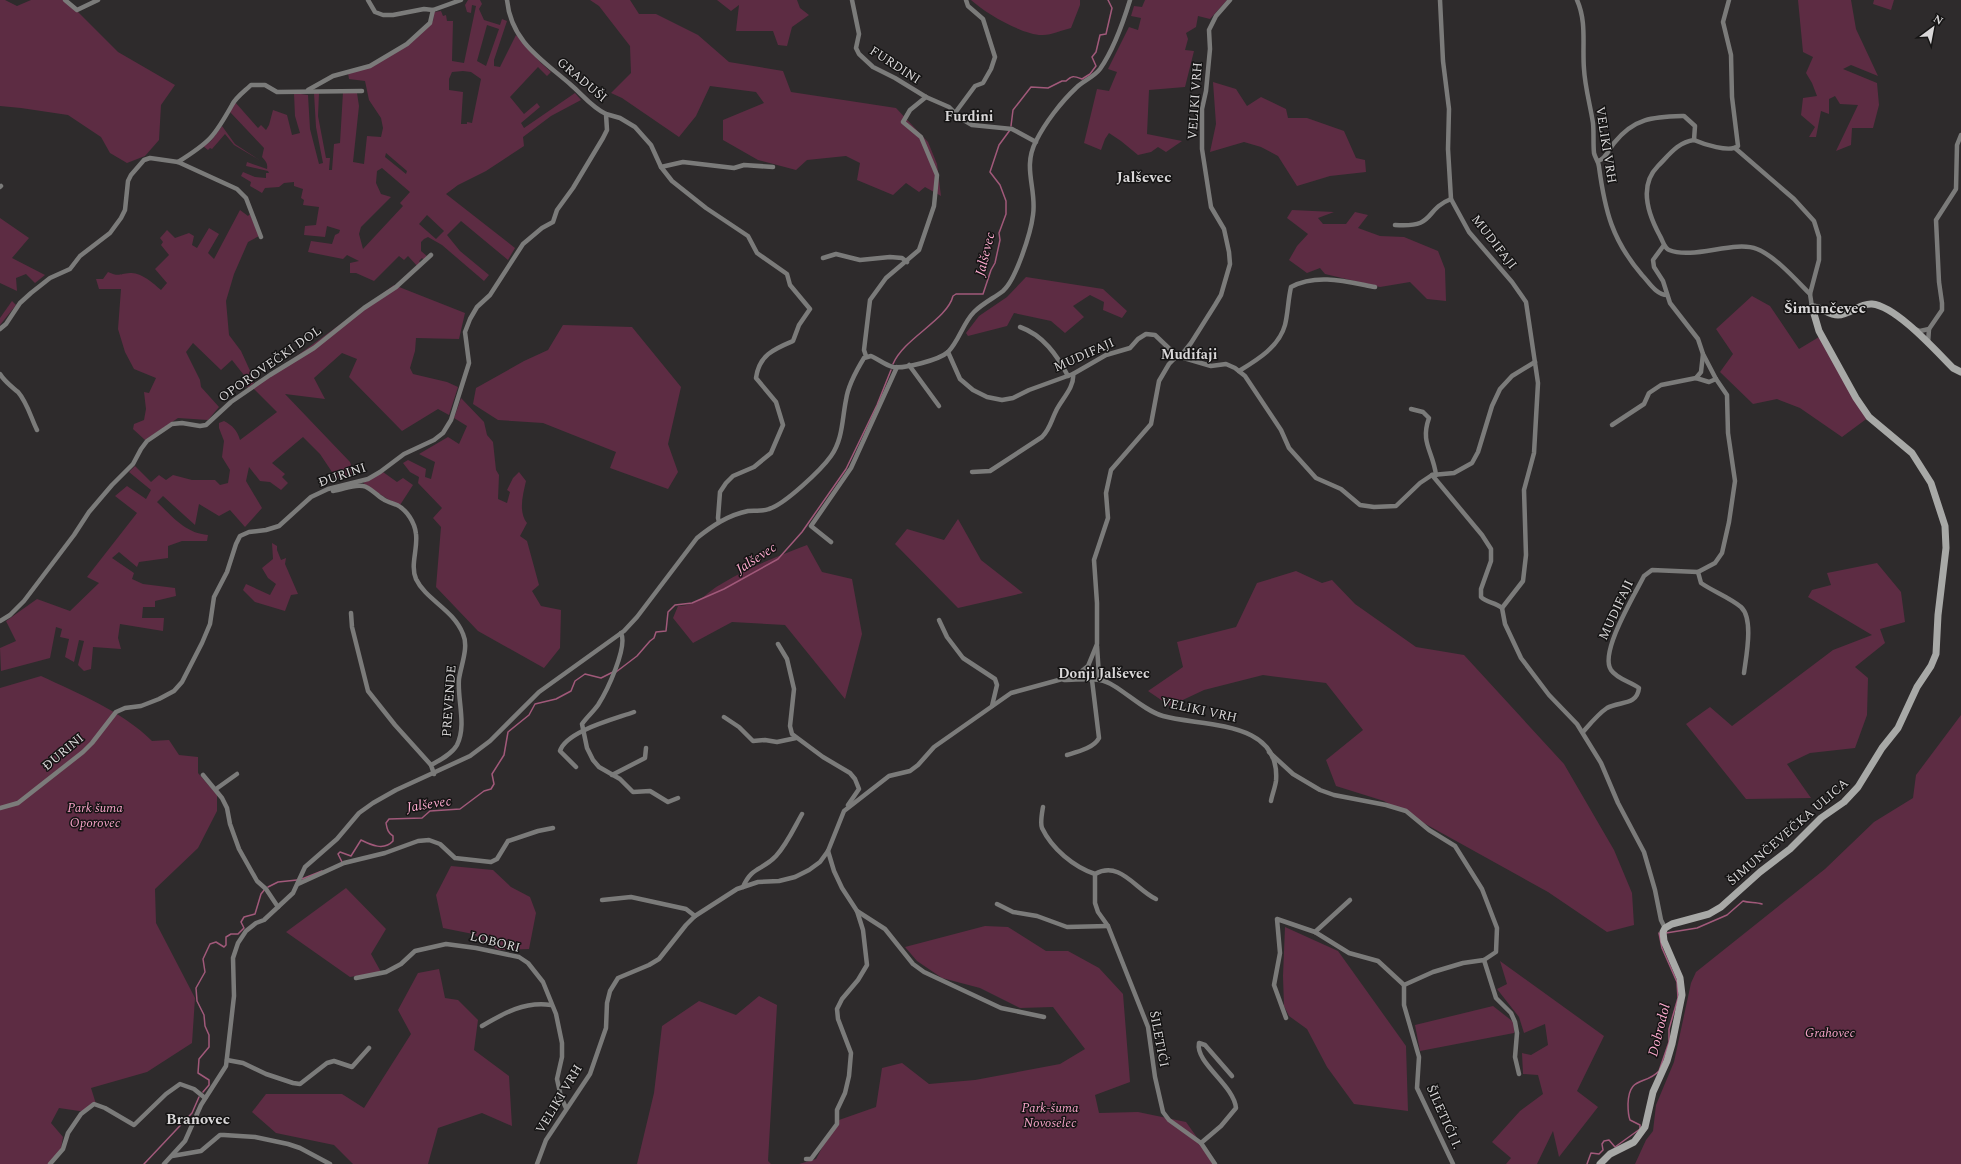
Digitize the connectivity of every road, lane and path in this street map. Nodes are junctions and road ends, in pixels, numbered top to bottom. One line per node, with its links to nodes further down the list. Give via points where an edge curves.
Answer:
1 (64, 0): 2 (street, via 77,10)
2 (98, 0)
3 (368, 0): 13 (street, via 372,9 383,15)
4 (461, 0): 13 (street)
5 (507, 0): 18 (street, GRADUŠI, via 512,22 534,54 572,85 585,100)
6 (852, 0): 16 (street, FURDINI, via 859,34 856,48 859,54 873,67)
7 (966, 0): 17 (street, via 968,6 983,19 995,57 983,83 976,86)
8 (1130, 0): 21 (street, via 1120,29 1100,69 1074,90)
9 (1230, 0): 47 (street, VELIKI VRH, via 1216,16 1209,30 1206,91 1202,109 1202,149 1211,207 1224,229 1230,252 1230,264 1222,294 1216,305 1192,343)
10 (1440, 0): 27 (street, via 1443,61 1449,109)
11 (1577, 0): 23 (street, VELIKI VRH, via 1583,16 1585,80 1595,138 1594,154)
12 (1729, 0): 22 (street, via 1723,22 1731,55 1732,98 1738,141)
13 (433, 10): 14 (street, via 430,23 406,44 370,66 333,76)
14 (308, 90): 15 (street); 24 (street, via 277,92 265,85 251,85 232,104 210,140)
15 (362, 91)
16 (926, 98): 17 (street, FURDINI, via 944,104); 34 (street, FURDINI, via 910,110 903,122 921,137 937,175 934,206 919,250)
17 (955, 113): 21 (street, FURDINI, via 972,125 1012,128)
18 (606, 114): 25 (street, via 620,118 635,127 651,145); 28 (street, GRADUŠI, via 607,130 604,138 557,210)
19 (1961, 135): 42 (street, via 1957,145 1956,189 1936,220 1942,310)
20 (1694, 140): 22 (street, via 1707,146); 23 (street, via 1695,126 1684,116 1657,117 1633,124); 31 (street, via 1679,145 1655,169 1647,186 1646,198 1651,220)
21 (1036, 142): 44 (street, via 1029,161 1033,216 1017,270 1003,291 973,313)
22 (1736, 148): 36 (street, ŠIMUNČEVEČKA ULICA, via 1794,199 1814,221 1819,260)
23 (1598, 161): 37 (street, VELIKI VRH, via 1602,195 1614,235 1640,273 1657,292)
24 (178, 162): 30 (street, via 243,193); 40 (street, via 150,158 137,166 128,181 125,210 110,233 80,256 70,269 50,278 31,293)
25 (661, 167): 26 (street, via 682,162 734,168 744,165); 64 (street, via 672,182 748,236 757,253 787,274 790,285 810,309 799,325 793,341 770,351 757,369 756,378 776,402 783,425 772,453 754,467 732,476 720,492)
26 (773, 167)
27 (1451, 199): 29 (street, via 1442,202 1427,221 1408,226); 48 (street, MUDIFAJI, via 1469,232 1526,302)
28 (553, 222): 63 (street, ĐURINI, via 524,244 470,319 465,332 468,363 451,420 443,433 404,454 368,479)
29 (1395, 225)
30 (261, 237)
31 (1664, 245): 36 (street, via 1671,251 1686,252 1755,248); 37 (street, via 1653,260)
32 (431, 255): 70 (street, OPOROVEČKI DOL, via 396,287 364,308 314,348 231,402 206,425 172,424 147,441 133,464 89,512 24,601)
33 (823, 258): 34 (street, via 836,254 855,260 890,257 902,258)
34 (907, 262): 46 (street, FURDINI, via 886,278 870,300 864,350)
35 (1375, 287): 51 (street, via 1331,279 1298,283 1291,287 1284,326 1277,341 1267,352)
36 (1810, 294): 38 (street, ŠIMUNČEVEČKA ULICA)
37 (1667, 295): 45 (street, via 1674,309 1698,338)
38 (1812, 307): 41 (street, via 1840,315 1873,304 1882,307); 113 (street, ŠIMUNČEVEČKA ULICA, via 1819,331 1856,398 1869,417 1912,452 1931,483 1938,501 1945,526 1946,548 1936,654 1917,687 1905,716 1858,787 1844,802 1821,818 1790,849 1721,907 1709,914)
39 (1020, 327): 54 (street, via 1038,335)
40 (0, 329)
41 (1914, 329): 42 (street); 43 (street)
42 (1929, 329): 43 (street)
43 (1928, 344): 52 (street, via 1953,368)
44 (948, 352): 49 (street, via 940,357); 54 (street, MUDIFAJI, via 960,379 973,390 987,397 1002,400)
45 (1703, 354): 55 (street, via 1701,372); 56 (street)
46 (866, 356): 50 (street); 64 (street, via 850,383 838,444 831,456 777,506 768,510 737,514)
47 (1177, 356): 51 (street, MUDIFAJI, via 1211,366 1226,364); 54 (street, MUDIFAJI, via 1155,335 1146,334 1130,348 1106,355); 73 (street, VELIKI VRH, via 1159,381 1151,424 1111,470 1107,482 1108,518 1094,560)
48 (1535, 362): 62 (street, MUDIFAJI, via 1512,376 1500,389 1472,463 1454,473); 67 (street, MUDIFAJI, via 1538,383 1537,417 1534,453 1524,490 1526,554 1523,581)
49 (910, 365): 50 (street); 57 (street)
50 (893, 367): 65 (street, via 851,468 811,526)
51 (1239, 371): 62 (street, MUDIFAJI, via 1254,387 1265,409 1281,430 1289,448 1303,464 1316,478 1341,489 1360,505 1396,506 1420,483)
52 (1961, 372)
53 (0, 374): 60 (street, via 20,395)
54 (1070, 375): 61 (street, via 1073,378 1048,431 990,471)
55 (1696, 378): 56 (street, via 1709,382); 59 (street, via 1661,385 1649,393 1644,404)
56 (1716, 379): 66 (street, via 1727,395 1728,433 1735,481 1722,553 1715,563)
57 (939, 406)
58 (1411, 409): 62 (street, via 1422,412 1429,418 1424,438 1434,464)
59 (1612, 425)
60 (37, 430)
61 (972, 472)
62 (1434, 475): 67 (street, via 1491,549 1491,561 1481,589 1481,597 1485,601 1497,603)
63 (325, 491): 87 (street, PREVENDE, via 364,486 384,500 398,505 408,514 416,533 413,570 416,580 449,612 464,635 459,678 460,735 457,746); 97 (street, ĐURINI, via 311,497 279,526 240,536 227,572 214,597 210,624 202,643 182,682 174,691 153,702 116,712 83,752 18,802)
64 (719, 522): 71 (street, via 697,538 637,617)
65 (831, 542)
66 (1698, 572): 74 (street, via 1701,583 1735,603 1745,614 1748,633); 82 (street, MUDIFAJI, via 1652,570 1644,576 1613,639 1608,658 1610,670 1639,688 1639,692 1628,703 1608,708)
67 (1502, 608): 82 (street, via 1508,633 1531,673)
68 (351, 613): 87 (street, via 352,627 368,691)
69 (939, 620): 78 (street, via 947,637 963,658 994,679 997,685)
70 (0, 621)
71 (621, 633): 81 (street, via 624,642 611,680 598,704 582,724); 90 (street, via 539,692 485,745 461,762)
72 (778, 644): 83 (street, via 787,659 794,689 790,726)
73 (1097, 644): 75 (street, VELIKI VRH, via 1084,671); 77 (street, VELIKI VRH)
74 (1744, 673)
75 (1057, 680): 76 (street, VELIKI VRH); 78 (street, VELIKI VRH, via 1016,690)
76 (1092, 680): 77 (street, VELIKI VRH); 86 (street, via 1099,738 1082,751)
77 (1101, 680): 85 (street, VELIKI VRH, via 1144,708 1162,716 1243,730 1256,737)
78 (992, 706): 98 (street, VELIKI VRH, via 934,747 910,771 889,776)
79 (634, 712): 81 (street)
80 (724, 717): 83 (street, via 739,726 753,741 777,742)
81 (582, 731): 88 (street, via 566,741 560,751); 91 (street, via 593,760 599,767)
82 (1583, 732): 113 (street, via 1601,762 1618,803 1644,852)
83 (796, 738): 98 (street, via 850,773 855,779 859,790)
84 (646, 748): 91 (street, via 645,758)
85 (1269, 752): 95 (street, VELIKI VRH, via 1274,762 1276,780); 115 (street, VELIKI VRH, via 1293,774 1320,790 1406,811 1429,830 1455,846 1482,888 1497,928 1496,952)
86 (1067, 754)
87 (431, 765): 90 (street)
88 (576, 767)
89 (237, 774): 93 (street)
90 (434, 774): 103 (street, via 396,790 359,813 337,839 305,867)
91 (612, 774): 94 (street, via 633,792 650,791 668,802)
92 (203, 775): 93 (street)
93 (216, 789): 109 (street, via 227,808 239,849 257,881 266,888)
94 (678, 798)
95 (1271, 801)
96 (1043, 807): 102 (street, via 1042,827 1053,844 1075,865)
97 (0, 808)
98 (844, 811): 101 (street, VELIKI VRH)
99 (802, 814): 104 (street, via 778,854 749,874)
100 (553, 828): 103 (street, via 508,841 497,859 491,862 455,858 440,844 429,840 418,841 385,853 344,863)
101 (828, 851): 104 (street, VELIKI VRH, via 820,862 795,877 758,882); 110 (street, via 842,888)
102 (1095, 874): 105 (street, via 1107,869 1117,872); 112 (street, ŠILETIĆI, via 1095,903)
103 (299, 881): 109 (street, via 293,893)
104 (743, 888): 111 (street, VELIKI VRH)
105 (1156, 899)
106 (602, 900): 111 (street, via 631,897 686,910)
107 (1350, 900): 114 (street)
108 (997, 904): 112 (street, via 1013,912 1037,916 1067,927)
109 (278, 907): 123 (street, via 246,931 238,943 233,958 234,996)
110 (857, 912): 119 (street, via 891,935 913,964 924,972 1001,1008); 130 (street, via 864,930 867,965 842,998 837,1009 838,1019 851,1053 849,1076 837,1110 836,1124 811,1159)
111 (695, 916): 127 (street, VELIKI VRH, via 659,959 621,976 614,982 607,1003 606,1028 590,1074)
112 (1108, 926): 128 (street, ŠILETIĆI, via 1148,1027 1163,1112 1169,1120)
113 (1665, 928): 137 (street, via 1664,942 1680,978 1682,995 1672,1044 1653,1092 1645,1127 1634,1142 1610,1154)
114 (1315, 932): 117 (street, via 1349,953 1378,961); 120 (street, via 1277,919 1280,953 1274,985)
115 (1484, 960): 117 (street, via 1433,972); 124 (street, via 1496,998 1511,1013 1515,1022 1515,1057)
116 (356, 978): 118 (street, LOBORI, via 386,972 401,964 416,951 446,944 459,944 519,957 528,963 543,982)
117 (1404, 985): 136 (street, ŠILETIĆI I., via 1404,1005 1419,1057 1417,1088)
118 (551, 1005): 121 (street, via 527,1005 503,1013); 127 (street, LOBORI, via 556,1014 562,1043 557,1079)
119 (1044, 1017)
120 (1286, 1018)
121 (482, 1026)
122 (369, 1048): 123 (street, via 352,1067 334,1061 327,1063 300,1084 293,1084 243,1063)
123 (227, 1060): 126 (street)
124 (1519, 1074)
125 (1232, 1076): 128 (street, via 1205,1045 1199,1043 1203,1057 1236,1102 1236,1108 1221,1126)
126 (205, 1098): 129 (street, via 185,1141); 131 (street, via 194,1089 180,1084 166,1094 134,1126 106,1108 94,1104 81,1114 68,1133 63,1149)
127 (566, 1108): 134 (street, VELIKI VRH, via 546,1140)
128 (1201, 1144): 135 (street, ŠILETIĆI)
129 (172, 1156): 132 (street); 133 (street, via 201,1151 220,1135 224,1135 270,1139 300,1148)
130 (806, 1159)
131 (50, 1164)
132 (164, 1164)
133 (330, 1164)
134 (537, 1164)
135 (1215, 1164)
136 (1453, 1164)
137 (1600, 1164)

